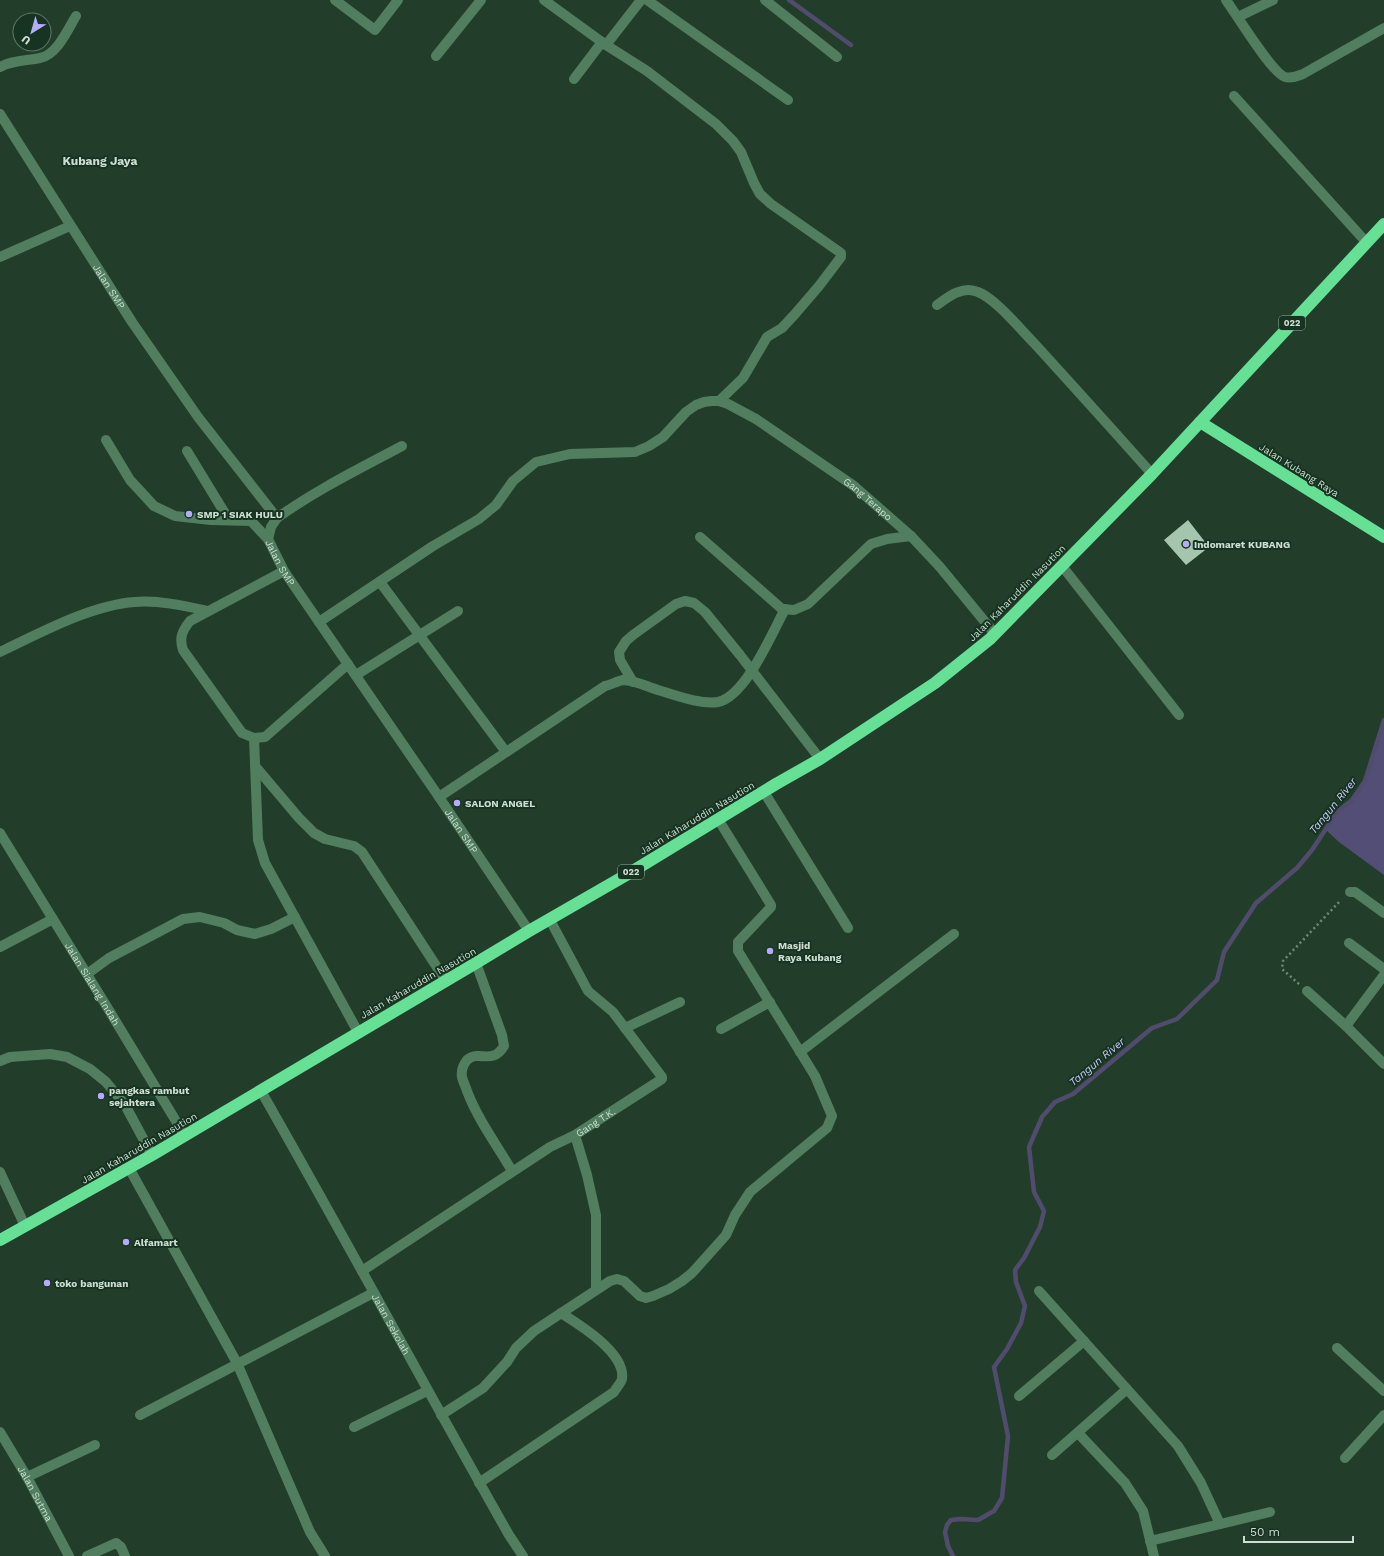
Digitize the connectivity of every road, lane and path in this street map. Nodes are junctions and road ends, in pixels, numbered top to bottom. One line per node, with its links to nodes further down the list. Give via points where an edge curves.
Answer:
1 (335, 0): 2 (street, via 375,30)
2 (398, 0)
3 (481, 0): 14 (street)
4 (544, 0): 13 (street)
5 (641, 0): 13 (street)
6 (647, 0): 19 (street)
7 (765, 0): 15 (street)
8 (1226, 0): 11 (street)
9 (1273, 0): 11 (street)
10 (76, 16): 16 (street, via 56,48 42,58 9,62)
11 (1238, 17): 12 (street, via 1270,63 1287,78 1303,74)
12 (1384, 28)
13 (604, 44): 17 (street); 26 (street, via 647,71 716,124 741,152 760,194 841,253 841,257 795,314 782,328 767,337 743,378)
14 (436, 56)
15 (837, 57)
16 (0, 66)
17 (574, 79)
18 (1234, 96): 23 (street)
19 (788, 100)
20 (0, 114): 22 (street, Jalan SMP)
21 (1384, 224): 23 (highway, 022)
22 (70, 226): 24 (street); 32 (street, Jalan SMP, via 198,417)
23 (1367, 244): 27 (highway, 022)
24 (0, 257)
25 (937, 305): 31 (street, via 961,291 978,291 986,296 1091,405)
26 (716, 401): 34 (street, Gang Terapo, via 756,419 831,469); 40 (street, via 696,405 663,437 635,452 570,454 536,462 514,481 496,505 479,519)
27 (1200, 422): 31 (highway, Jalan Kaharuddin Nasution / 022); 36 (highway, Jalan Kubang Raya)
28 (106, 440): 33 (street, via 130,480 154,506 176,516)
29 (402, 446): 32 (street, via 345,476)
30 (187, 451): 33 (street)
31 (1152, 474): 38 (highway, Jalan Kaharuddin Nasution / 022)
32 (277, 518): 37 (street, Jalan SMP)
33 (229, 520): 37 (street, via 251,521)
34 (911, 536): 41 (street, via 872,544 808,604 794,610); 45 (street, Gang Terapo)
35 (700, 537): 41 (street)
36 (1384, 537)
37 (268, 539): 39 (street, Jalan SMP)
38 (1062, 566): 45 (highway, Jalan Kaharuddin Nasution / 022); 52 (street)
39 (284, 571): 42 (street); 44 (street, Jalan SMP)
40 (380, 582): 44 (street); 46 (street)
41 (785, 609): 49 (street)
42 (208, 611): 47 (street, via 173,604 135,602 97,608); 53 (street, via 190,621 182,630 180,641 183,650 242,733)
43 (458, 611): 46 (street)
44 (319, 622): 48 (street, Jalan SMP)
45 (995, 634): 55 (highway, Jalan Kaharuddin Nasution / 022, via 936,683)
46 (420, 635): 50 (street); 54 (street)
47 (0, 652)
48 (348, 664): 50 (street, Jalan SMP); 53 (street, via 265,737)
49 (752, 671): 51 (street, via 732,695 719,702 683,698); 51 (street, via 704,612 694,602 685,601 676,604 626,641 619,652 620,660); 55 (street)
50 (356, 675): 58 (street, Jalan SMP)
51 (633, 682): 54 (street, via 622,680 605,686)
52 (1179, 715)
53 (254, 738): 56 (street)
54 (506, 752): 58 (street)
55 (820, 759): 57 (highway, Jalan Kaharuddin Nasution / 022)
56 (254, 766): 63 (street, via 258,840 265,863); 75 (street, via 314,833 325,839 354,846 362,852)
57 (764, 792): 59 (highway, Jalan Kaharuddin Nasution / 022); 66 (street)
58 (439, 797): 67 (street, Jalan SMP)
59 (718, 819): 65 (highway, Jalan Kaharuddin Nasution / 022); 78 (street, via 771,905 738,942 738,951)
60 (0, 833): 64 (street, Jalan Sialang Indah)
61 (1350, 892): 62 (street, via 1355,892); 76 (path, via 1283,961 1282,969)
62 (1384, 913)
63 (295, 917): 73 (street, via 255,934 200,917 183,919 109,958); 82 (street)
64 (53, 919): 70 (street); 73 (street, Jalan Sialang Indah)
65 (550, 920): 67 (highway, Jalan Kaharuddin Nasution / 022); 80 (street, Gang T.K., via 588,991 613,1012)
66 (848, 928)
67 (529, 931): 71 (highway, Jalan Kaharuddin Nasution / 022)
68 (954, 934): 83 (street)
69 (1349, 943): 72 (street)
70 (0, 947)
71 (476, 963): 75 (highway, Jalan Kaharuddin Nasution / 022); 91 (street, via 504,1046 500,1053 490,1057 477,1056 468,1059 462,1067 462,1078 472,1104)
72 (1384, 970)
73 (87, 974): 88 (street, Jalan Sialang Indah)
74 (1384, 975): 79 (street)
75 (446, 981): 82 (highway, Jalan Kaharuddin Nasution / 022)
76 (1307, 991): 79 (street)
77 (680, 1002): 80 (street)
78 (770, 1002): 81 (street); 83 (street)
79 (1346, 1026): 85 (street)
80 (625, 1028): 87 (street, Gang T.K., via 662,1079)
81 (720, 1029)
82 (358, 1032): 86 (highway, Jalan Kaharuddin Nasution / 022)
83 (800, 1052): 96 (street, via 832,1116 828,1128 750,1192 726,1235 682,1281 646,1298 640,1296 624,1281 617,1279 610,1280)
84 (0, 1061): 89 (street, via 10,1057 50,1054 67,1057 90,1069 106,1082 124,1105)
85 (1384, 1064)
86 (261, 1091): 88 (highway, Jalan Kaharuddin Nasution / 022); 95 (street, Jalan Sekolah)
87 (575, 1135): 91 (street, Gang T.K.); 96 (street, via 596,1215)
88 (185, 1136): 89 (highway, Jalan Kaharuddin Nasution / 022)
89 (152, 1155): 90 (highway, Jalan Kaharuddin Nasution / 022)
90 (129, 1168): 93 (highway, Jalan Kaharuddin Nasution / 022); 102 (street)
91 (512, 1171): 95 (street, Gang T.K.)
92 (0, 1172): 93 (street)
93 (25, 1226): 94 (highway, Jalan Kaharuddin Nasution / 022)
94 (0, 1240)
95 (362, 1271): 98 (street, Jalan Sekolah)
96 (596, 1289): 99 (street)
97 (1039, 1291): 100 (street)
98 (373, 1293): 102 (street); 104 (street, Jalan Sekolah)
99 (561, 1313): 108 (street, via 534,1331 516,1348 483,1388); 117 (street, via 597,1338 612,1353 622,1367 622,1380 614,1392)
100 (1084, 1341): 103 (street); 106 (street)
101 (1337, 1348): 105 (street)
102 (237, 1363): 107 (street); 124 (street, via 310,1532)
103 (1127, 1389): 112 (street); 119 (street, via 1178,1446 1201,1483)
104 (427, 1391): 108 (street, Jalan Sekolah); 110 (street)
105 (1384, 1391)
106 (1019, 1396)
107 (140, 1415)
108 (441, 1415): 117 (street, Jalan Sekolah)
109 (1384, 1415): 115 (street)
110 (354, 1427)
111 (0, 1432): 116 (street, Jalan Sutma)
112 (1078, 1433): 114 (street); 120 (street, via 1125,1482 1143,1511)
113 (95, 1445): 116 (street)
114 (1052, 1456)
115 (1345, 1458)
116 (27, 1477): 121 (street, Jalan Sutma)
117 (479, 1483): 125 (street, Jalan Sekolah, via 508,1535)
118 (1270, 1512): 119 (street)
119 (1220, 1524): 120 (street)
120 (1150, 1541): 126 (street)
121 (69, 1556)
122 (87, 1556): 123 (street, via 116,1542)
123 (126, 1556)
124 (325, 1556)
125 (523, 1556)
126 (1154, 1556)

